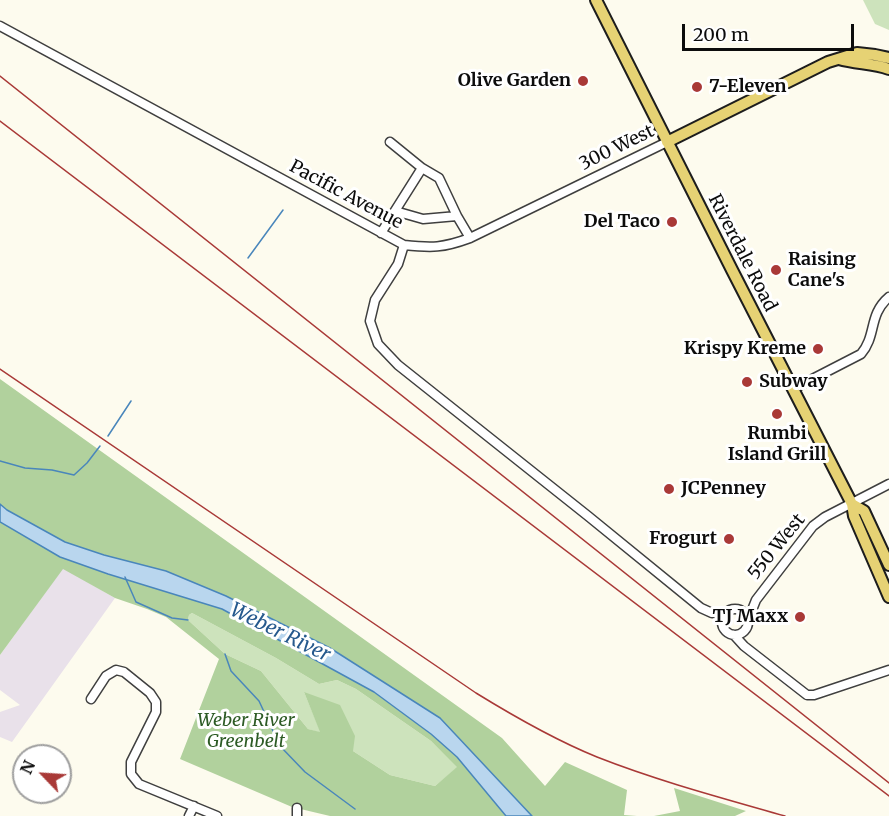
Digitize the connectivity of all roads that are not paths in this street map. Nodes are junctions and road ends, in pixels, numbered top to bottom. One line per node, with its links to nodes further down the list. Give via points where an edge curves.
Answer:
1 (596, 0): 7 (main road, Riverdale Road)
2 (0, 26): 11 (street, Pacific Avenue)
3 (889, 58): 4 (main road, 300 West, via 857,53)
4 (839, 59): 5 (main road); 7 (main road, 300 West)
5 (889, 69)
6 (390, 142): 8 (street)
7 (667, 142): 12 (street, 300 West); 17 (main road, Riverdale Road)
8 (422, 168): 9 (street); 10 (street, via 439,178)
9 (395, 211): 10 (street, via 423,219); 11 (street)
10 (457, 216): 12 (street)
11 (381, 233): 13 (street, Pacific Avenue)
12 (470, 238): 13 (street, 300 West, via 430,248)
13 (404, 245): 24 (street, Pacific Avenue, via 398,264 375,300 370,321 378,344 398,365)
14 (889, 297): 15 (street)
15 (880, 304): 16 (street); 17 (street, via 861,354)
16 (889, 310)
17 (793, 389): 19 (main road, Riverdale Road)
18 (889, 484): 19 (street, 550 West)
19 (850, 500): 20 (main road, Riverdale Road); 23 (street, 550 West, via 813,526)
20 (860, 514): 21 (main road); 22 (main road)
21 (889, 565)
22 (889, 597)
23 (756, 600): 25 (street); 27 (street)
24 (701, 608): 26 (street, Pacific Avenue); 28 (street, Pacific Avenue)
25 (736, 609): 26 (street); 27 (street, via 744,613)
26 (726, 613): 28 (street)
27 (748, 624): 29 (street, via 743,633); 30 (street)
28 (723, 626): 29 (street)
29 (734, 635): 30 (street)
30 (747, 648): 31 (street, via 807,695)
31 (889, 670)
32 (91, 699): 33 (street, via 106,676 116,670 150,693 156,702 156,712 130,762 131,774 139,783)
33 (194, 806): 34 (street); 35 (street)
34 (189, 816)
35 (217, 816)

